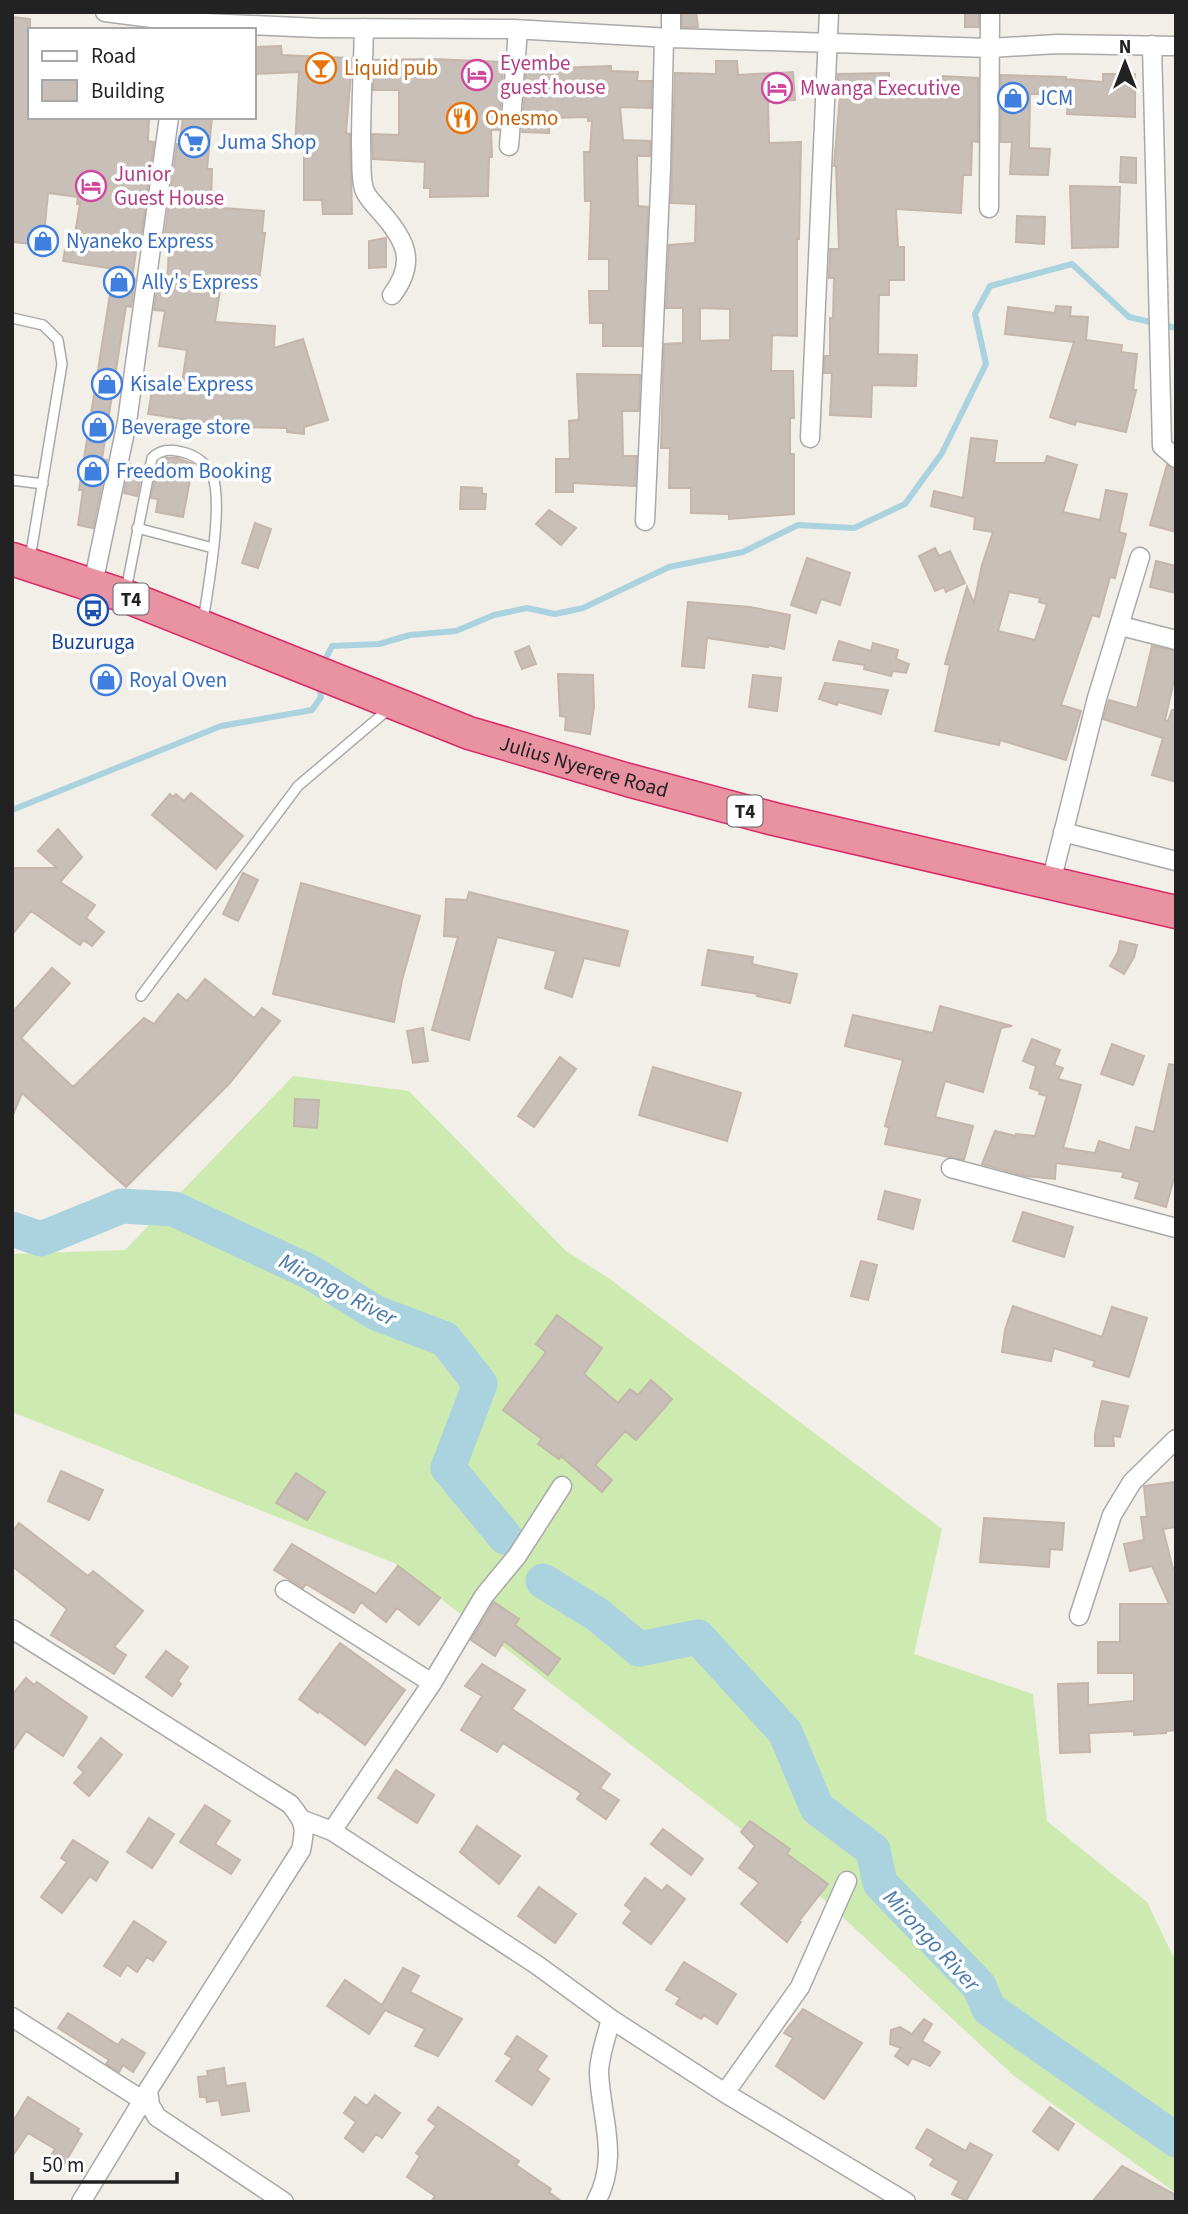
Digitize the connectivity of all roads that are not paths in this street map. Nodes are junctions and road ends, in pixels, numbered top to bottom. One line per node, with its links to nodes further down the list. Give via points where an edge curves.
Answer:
1 (105, 12): 6 (street)
2 (671, 12): 8 (street)
3 (829, 12): 9 (street)
4 (990, 12): 12 (street)
5 (515, 24): 7 (street); 8 (street); 14 (street)
6 (182, 26): 7 (street)
7 (364, 28): 16 (street, via 364,189 407,252 403,280)
8 (668, 38): 9 (street); 22 (street)
9 (828, 43): 12 (street); 18 (street)
10 (1152, 45): 11 (street); 12 (street); 19 (street, via 1160,424 1162,446)
11 (1176, 46)
12 (990, 48): 15 (street)
13 (169, 119): 27 (street, via 127,422)
14 (509, 146)
15 (989, 208)
16 (392, 295)
17 (12, 318): 21 (lane, via 43,324 58,340 62,364)
18 (810, 438)
19 (1176, 458)
20 (12, 480): 21 (lane)
21 (43, 484): 26 (lane)
22 (645, 522)
23 (137, 528): 24 (lane); 24 (lane, via 152,457 167,450 184,452 197,457 211,474); 28 (lane)
24 (213, 548): 29 (lane)
25 (1140, 557): 30 (street)
26 (21, 561): 27 (highway, Julius Nyerere Road / T4)
27 (93, 584): 28 (highway, Julius Nyerere Road / T4)
28 (124, 596): 29 (highway, Julius Nyerere Road / T4)
29 (203, 626): 32 (highway, Julius Nyerere Road / T4)
30 (1121, 626): 31 (street); 33 (street, via 1097,698)
31 (1176, 640)
32 (395, 703): 35 (highway, Julius Nyerere Road / T4, via 469,733 628,780 774,819); 37 (lane, via 298,786)
33 (1063, 832): 34 (street); 35 (street)
34 (1176, 861)
35 (1051, 882): 36 (highway, Julius Nyerere Road / T4)
36 (1176, 912)
37 (141, 996)
38 (951, 1168): 39 (street)
39 (1176, 1228)
40 (1176, 1439): 43 (street, via 1132,1482 1112,1515)
41 (562, 1486): 45 (street, via 517,1556 484,1596)
42 (285, 1590): 45 (street)
43 (1079, 1616)
44 (12, 1629): 46 (street, via 290,1804)
45 (432, 1683): 47 (street)
46 (303, 1820): 47 (street); 52 (street, via 301,1850 153,2081)
47 (332, 1831): 50 (street)
48 (847, 1881): 51 (street, via 800,1987)
49 (12, 2017): 52 (street)
50 (611, 2019): 51 (street); 55 (street, via 599,2070 609,2164)
51 (724, 2093): 56 (street)
52 (146, 2103): 53 (street); 54 (street, via 176,2131)
53 (81, 2202)
54 (284, 2202)
55 (596, 2202)
56 (906, 2202)

